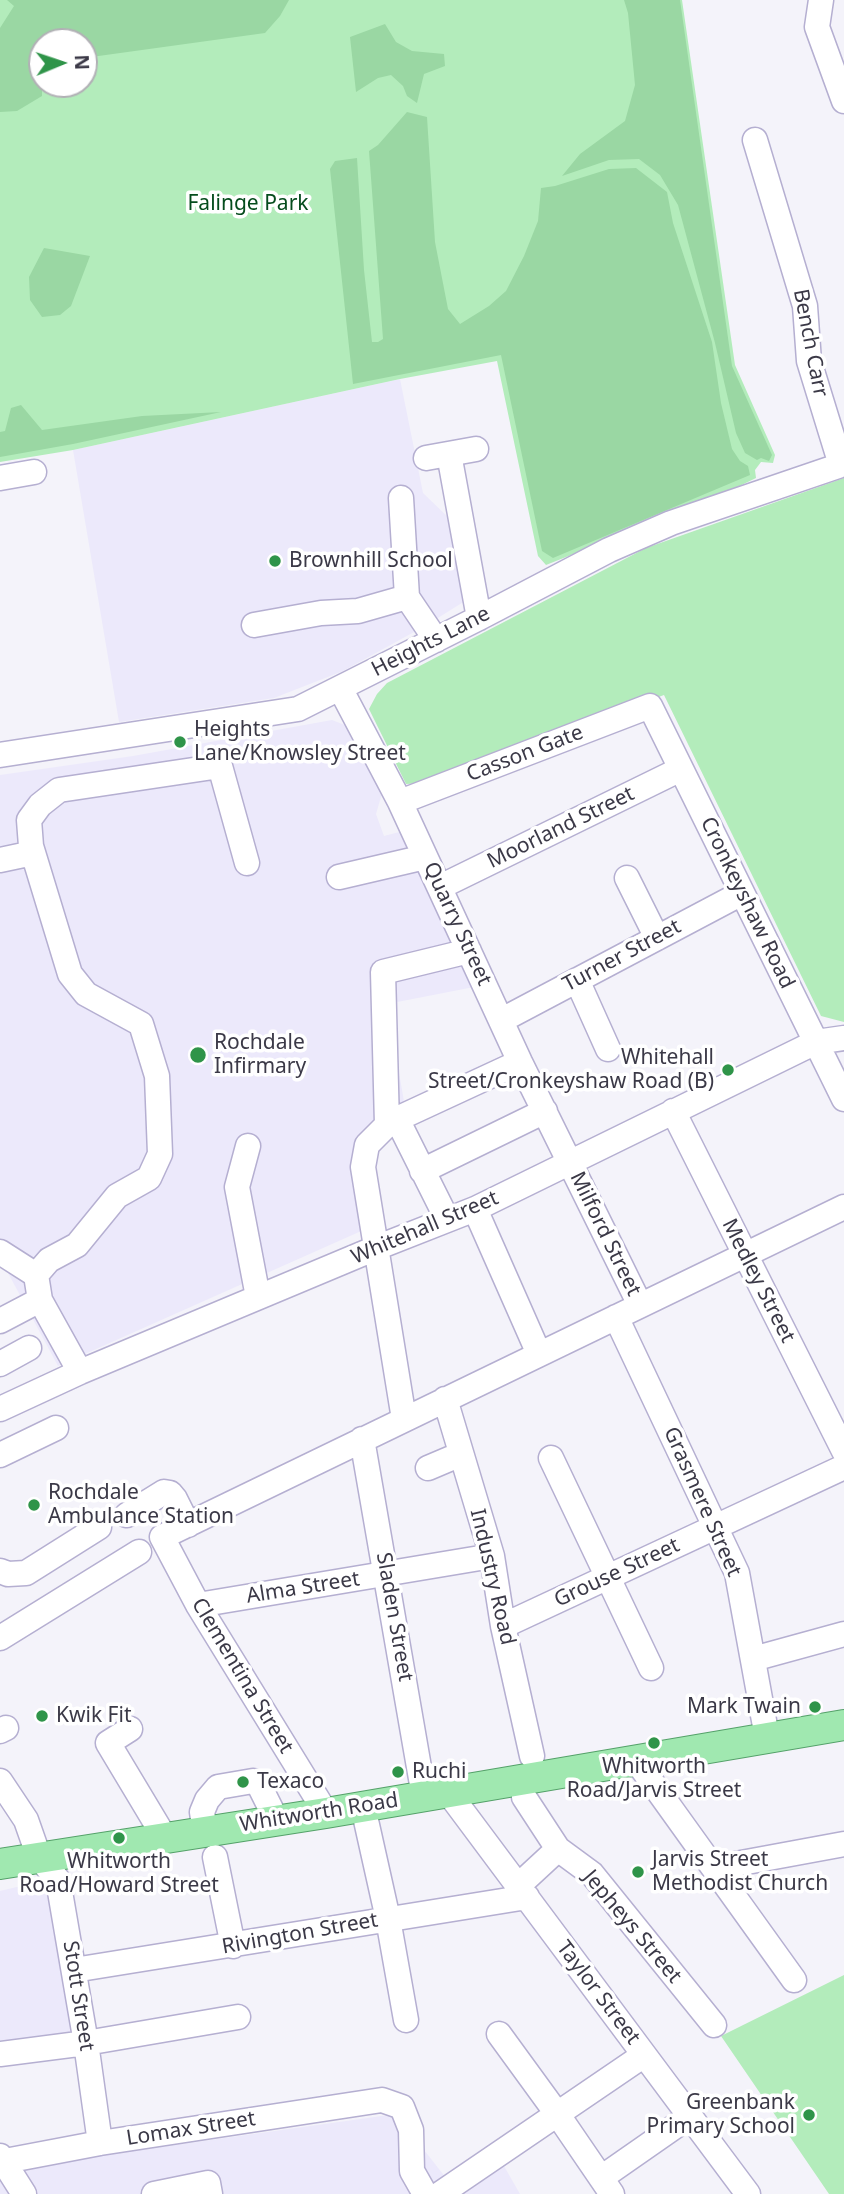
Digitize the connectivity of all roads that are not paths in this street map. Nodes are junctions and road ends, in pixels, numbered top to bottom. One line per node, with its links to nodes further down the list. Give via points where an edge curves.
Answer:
1 (821, 0): 2 (street, via 817,27)
2 (844, 101)
3 (755, 140): 5 (street, Bench Carr, via 805,306 809,361)
4 (476, 449): 10 (street, via 438,456)
5 (842, 464): 10 (street, Heights Lane, via 671,523)
6 (34, 472): 7 (street)
7 (0, 478)
8 (401, 498): 9 (street)
9 (407, 597): 11 (street, via 358,611); 12 (street)
10 (479, 618): 12 (street, Heights Lane)
11 (254, 625)
12 (436, 640): 13 (street, Heights Lane)
13 (341, 688): 15 (street, Heights Lane, via 298,709); 17 (street, Quarry Street)
14 (650, 706): 16 (street, Cronkeyshaw Road); 17 (street, Casson Gate)
15 (0, 755)
16 (681, 769): 24 (street, Moorland Street); 25 (street, Cronkeyshaw Road)
17 (400, 802): 19 (street, Quarry Street)
18 (33, 853): 20 (street); 21 (street, via 29,820 40,804 59,790 220,766); 47 (street, via 70,974 86,994 141,1024 157,1076 160,1154 149,1178 117,1196 77,1245 49,1261)
19 (425, 857): 22 (street); 24 (street, Quarry Street)
20 (0, 860)
21 (247, 863)
22 (340, 877)
23 (627, 878): 26 (street)
24 (440, 887): 27 (street, Quarry Street)
25 (742, 893): 26 (street, Turner Street); 31 (street, Cronkeyshaw Road)
26 (657, 938): 28 (street, Turner Street)
27 (470, 951): 29 (street, Quarry Street); 37 (street, via 383,972)
28 (577, 980): 29 (street, Turner Street); 32 (street)
29 (502, 1020): 33 (street, Quarry Street)
30 (844, 1038): 31 (street, Whitehall Street)
31 (816, 1042): 34 (street, Cronkeyshaw Road); 36 (street, Whitehall Street)
32 (608, 1049)
33 (520, 1062): 35 (street, Quarry Street); 37 (street)
34 (844, 1099)
35 (545, 1111): 39 (street, Quarry Street); 40 (street)
36 (673, 1111): 39 (street, Whitehall Street); 46 (street, Medley Street)
37 (392, 1122): 40 (street); 44 (street, via 368,1145 363,1167)
38 (248, 1146): 48 (street, via 237,1187)
39 (570, 1163): 42 (street, Whitehall Street); 50 (street, Milford Street)
40 (422, 1171): 43 (street)
41 (844, 1207): 46 (street)
42 (475, 1209): 43 (street, Whitehall Street); 54 (street)
43 (447, 1220): 44 (street, Whitehall Street)
44 (376, 1248): 48 (street, Whitehall Street); 59 (street)
45 (0, 1252): 47 (street)
46 (745, 1255): 50 (street); 62 (street, Medley Street)
47 (36, 1275): 49 (street)
48 (258, 1297): 56 (street, Whitehall Street)
49 (40, 1300): 52 (street); 56 (street)
50 (640, 1305): 51 (street)
51 (616, 1317): 54 (street); 70 (street, Grasmere Street)
52 (0, 1321)
53 (29, 1348): 55 (street)
54 (539, 1354): 57 (street)
55 (0, 1364)
56 (80, 1372): 58 (street, Whitehall Street)
57 (445, 1399): 59 (street); 63 (street, Industry Road)
58 (0, 1409)
59 (404, 1419): 61 (street)
60 (56, 1429): 64 (street)
61 (362, 1439): 69 (street); 75 (street, Sladen Street)
62 (844, 1451)
63 (461, 1454): 67 (street); 73 (street, Industry Road)
64 (0, 1455)
65 (551, 1458): 76 (street)
66 (844, 1467): 70 (street, Grouse Street)
67 (428, 1468)
68 (127, 1514): 69 (street, via 164,1492 170,1493)
69 (188, 1525): 77 (street, Clementina Street, via 162,1537)
70 (715, 1527): 76 (street, Grouse Street); 81 (street, Grasmere Street, via 737,1573)
71 (99, 1528): 74 (street, via 26,1573)
72 (139, 1552): 80 (street)
73 (492, 1556): 75 (street, Alma Street); 78 (street, Industry Road)
74 (0, 1571)
75 (386, 1574): 77 (street, Alma Street); 89 (street, Sladen Street)
76 (608, 1577): 78 (street, Grouse Street); 82 (street)
77 (198, 1605): 92 (street, Clementina Street)
78 (503, 1626): 86 (street, Industry Road)
79 (844, 1634): 81 (street)
80 (0, 1638)
81 (752, 1659): 85 (street, Grasmere Street)
82 (651, 1668)
83 (844, 1725): 85 (main road, Whitworth Road)
84 (131, 1729): 94 (street, via 108,1743)
85 (766, 1737): 87 (main road, Whitworth Road)
86 (533, 1756)
87 (636, 1760): 89 (main road, Whitworth Road); 100 (street)
88 (0, 1781): 98 (street, Stott Street, via 26,1820)
89 (436, 1794): 91 (main road, Whitworth Road); 101 (street, Taylor Street)
90 (524, 1797): 96 (street, Jepheys Street)
91 (363, 1807): 92 (main road, Whitworth Road); 102 (street)
92 (326, 1813): 93 (main road, Whitworth Road)
93 (277, 1821): 95 (main road, Whitworth Road); 95 (street, via 253,1781 218,1787 202,1812)
94 (165, 1838): 95 (main road, Whitworth Road); 98 (main road, Whitworth Road)
95 (210, 1844): 103 (street)
96 (558, 1849): 101 (street); 108 (street, Jepheys Street, via 592,1874)
97 (841, 1851): 100 (street)
98 (39, 1857): 99 (main road, Whitworth Road); 104 (street, Stott Street, via 58,1880)
99 (0, 1864)
100 (714, 1868): 105 (street)
101 (522, 1891): 102 (street, Rivington Street); 112 (street, Taylor Street)
102 (388, 1919): 103 (street, Rivington Street); 107 (street, via 407,1971)
103 (233, 1946): 104 (street, Rivington Street)
104 (74, 1970): 110 (street, Stott Street)
105 (794, 1980)
106 (238, 2017): 110 (street)
107 (406, 2021)
108 (714, 2025)
109 (499, 2034): 113 (street)
110 (86, 2043): 111 (street); 115 (street, Stott Street)
111 (0, 2054)
112 (644, 2055): 113 (street); 114 (street, Taylor Street)
113 (558, 2115): 117 (street); 123 (street)
114 (690, 2116): 117 (street); 118 (street, Taylor Street)
115 (100, 2143): 116 (street, Lomax Street); 122 (street, Lomax Street, via 383,2100 402,2107 411,2130 412,2171)
116 (1, 2160): 119 (street)
117 (606, 2186)
118 (745, 2193)
119 (24, 2194)
120 (154, 2194): 121 (street, via 208,2183)
121 (210, 2194)
122 (425, 2194)
123 (440, 2194)

